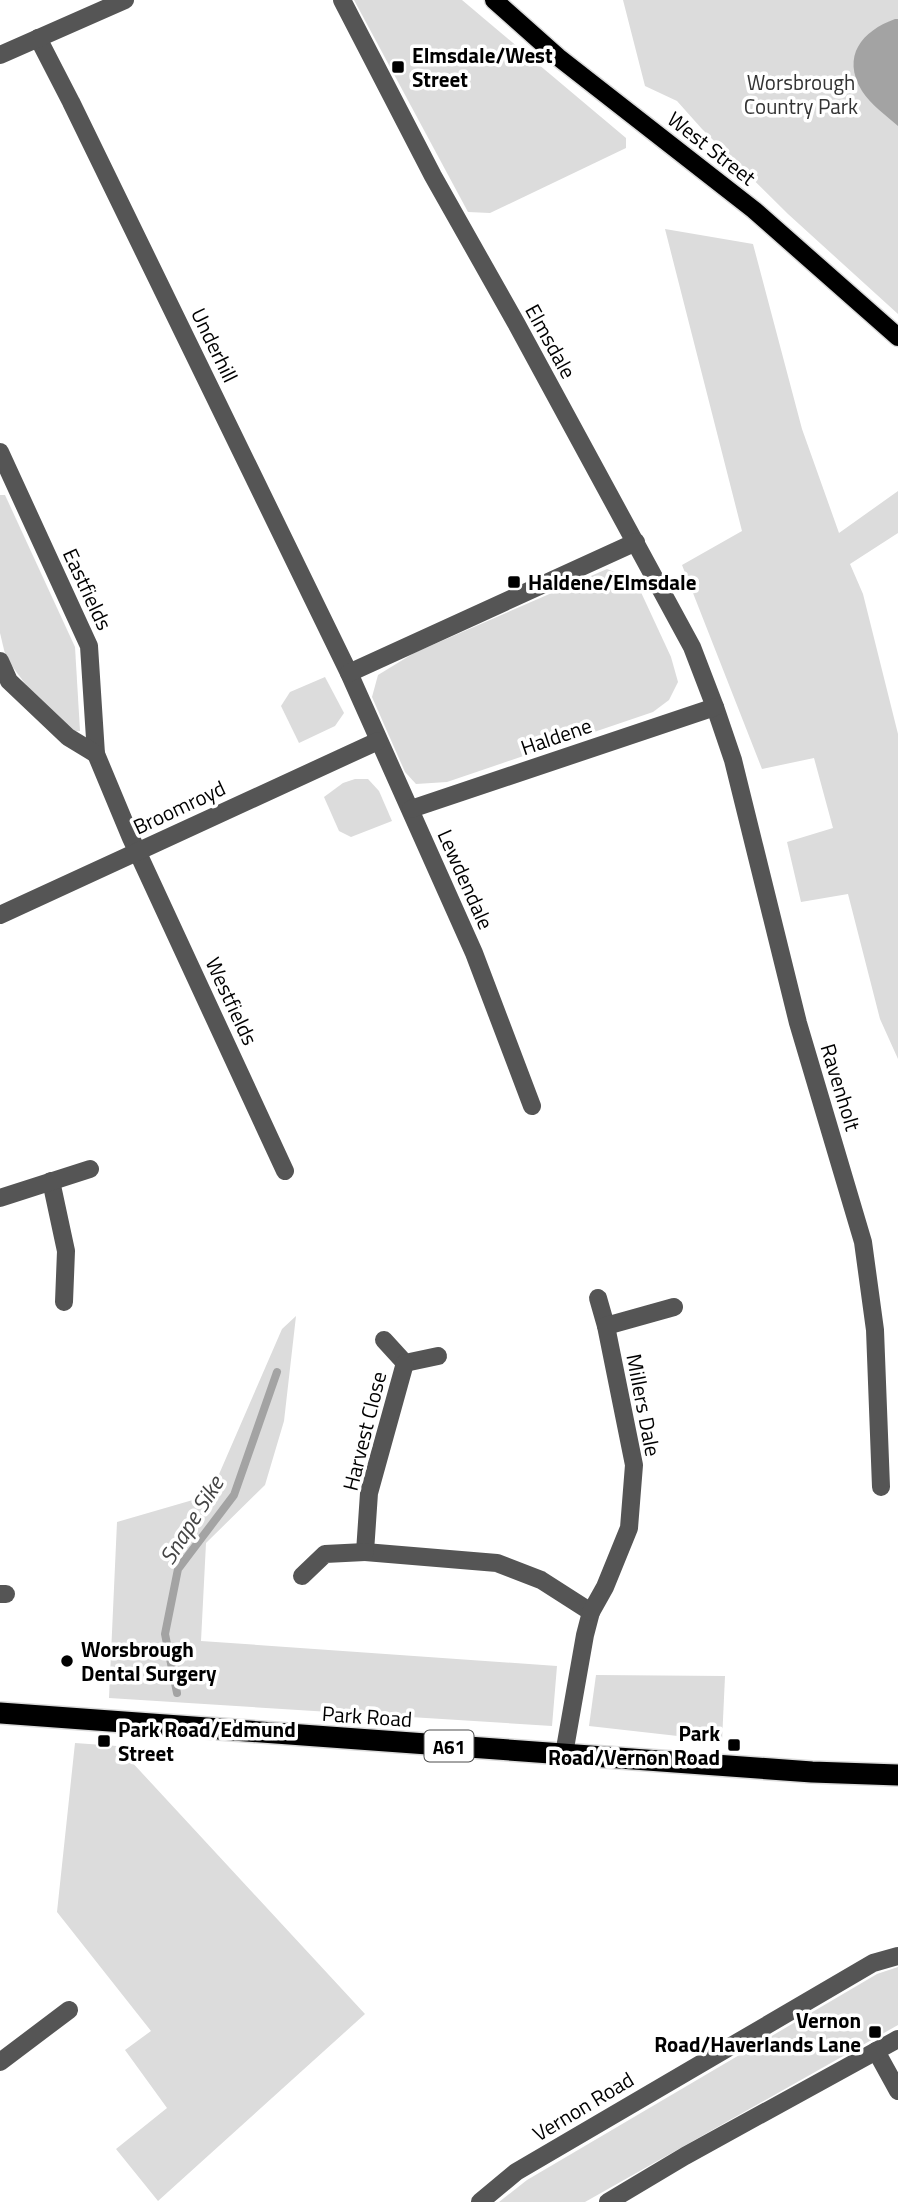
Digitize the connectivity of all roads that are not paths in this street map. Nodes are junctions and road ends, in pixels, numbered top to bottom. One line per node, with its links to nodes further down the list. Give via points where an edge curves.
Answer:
1 (125, 0): 4 (street)
2 (342, 0): 8 (street, Elmsdale, via 433,176)
3 (494, 0): 6 (main road, West Street, via 558,57 754,210)
4 (38, 38): 5 (street); 10 (street, Underhill)
5 (0, 55)
6 (898, 337)
7 (0, 452): 13 (street, Eastfields, via 89,646)
8 (636, 542): 10 (street); 11 (street, Elmsdale, via 692,647)
9 (0, 661): 13 (street, via 9,681 68,737)
10 (348, 673): 12 (street, Lewdendale)
11 (715, 707): 14 (street, Haldene); 29 (street, Ravenholt, via 733,760 798,1023 863,1242 875,1330)
12 (378, 741): 14 (street, Lewdendale); 15 (street, Broomroyd)
13 (96, 754): 15 (street, Eastfields)
14 (411, 809): 17 (street, Lewdendale, via 474,954)
15 (138, 851): 16 (street, Broomroyd); 19 (street, Westfields)
16 (0, 915)
17 (532, 1106)
18 (90, 1169): 20 (street)
19 (285, 1171)
20 (51, 1181): 21 (street); 23 (street, via 66,1251)
21 (0, 1198)
22 (598, 1297): 25 (street, Millers Dale)
23 (64, 1302)
24 (674, 1307): 25 (street)
25 (606, 1326): 32 (street, Millers Dale, via 634,1465 629,1528)
26 (384, 1340): 28 (street, Harvest Close)
27 (438, 1356): 28 (street, Harvest Close)
28 (405, 1363): 30 (street, Harvest Close, via 369,1493)
29 (881, 1487)
30 (365, 1552): 31 (street, via 325,1554); 32 (street, via 497,1563 541,1580)
31 (302, 1576)
32 (591, 1612): 34 (street)
33 (0, 1713): 34 (highway, Park Road / A61)
34 (564, 1754): 35 (highway, Park Road / A61)
35 (898, 1775)
36 (898, 1956): 42 (street, Vernon Road, via 873,1963 601,2121 516,2172)
37 (69, 2010): 40 (street)
38 (898, 2039): 39 (street)
39 (876, 2051): 41 (street); 43 (street)
40 (0, 2062)
41 (898, 2091)
42 (480, 2202)
43 (608, 2202)

